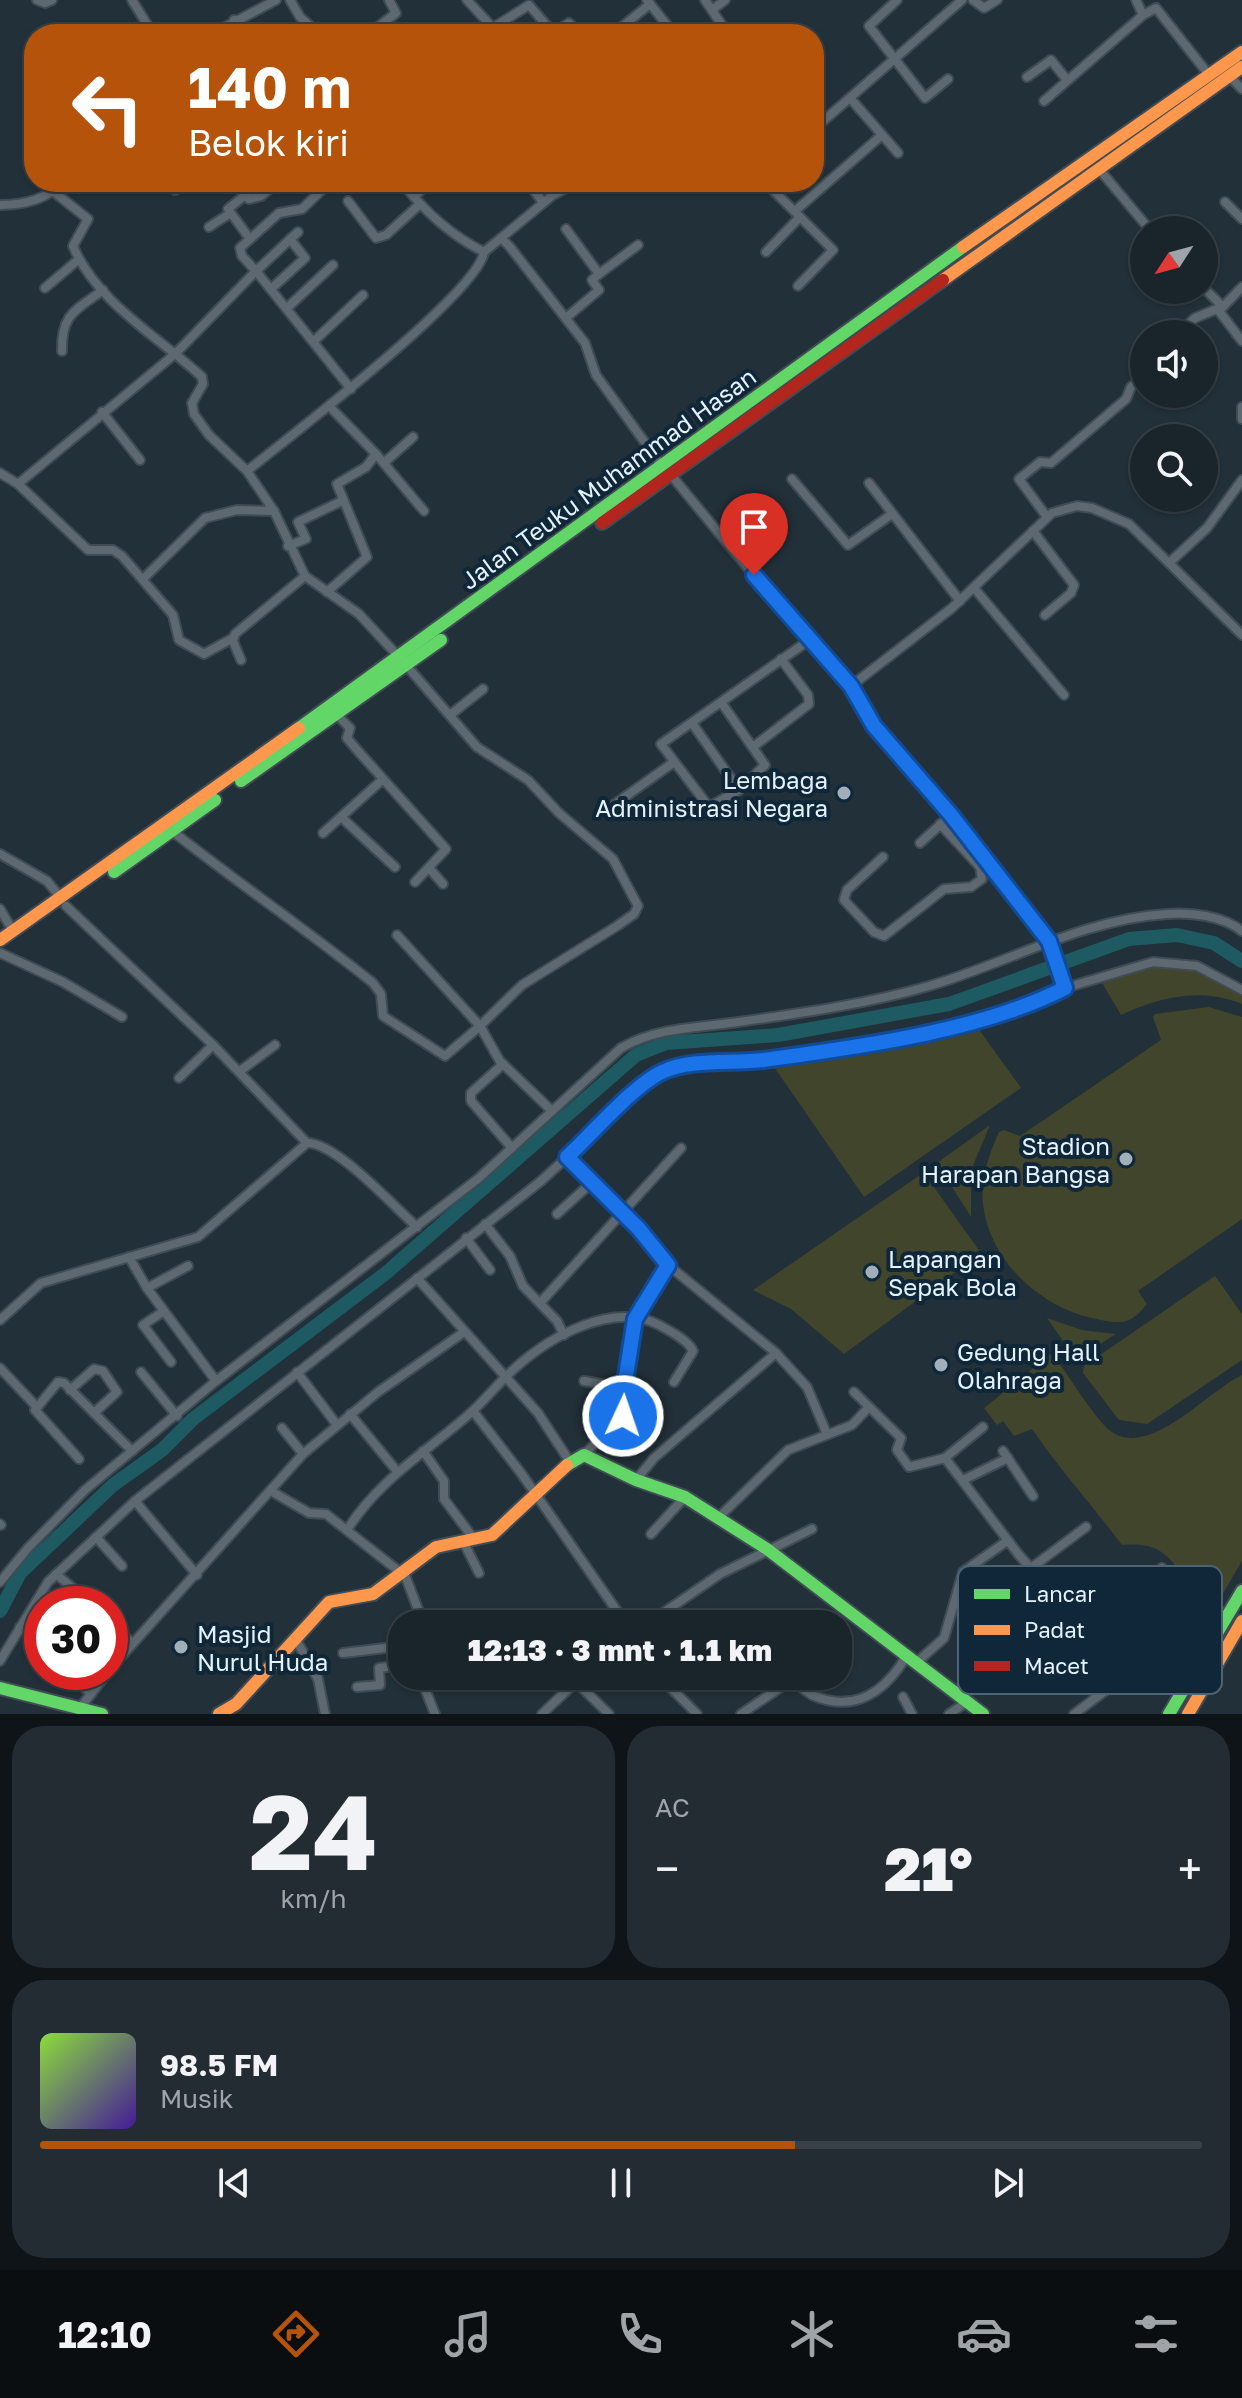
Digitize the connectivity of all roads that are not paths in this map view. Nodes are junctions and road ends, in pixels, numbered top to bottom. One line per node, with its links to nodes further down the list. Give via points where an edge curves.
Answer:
1 (37, 0): 2 (street)
2 (52, 0)
3 (132, 0): 21 (street)
4 (247, 0): 17 (street)
5 (276, 0): 17 (street)
6 (290, 0): 24 (street)
7 (389, 0): 25 (street, via 396,13)
8 (467, 0): 26 (street)
9 (705, 0): 18 (street)
10 (725, 0): 18 (street)
11 (897, 0): 33 (street, via 869,26)
12 (962, 0): 33 (street)
13 (973, 0): 14 (street, via 984,8)
14 (997, 0)
15 (1136, 0): 19 (street)
16 (649, 2): 29 (street); 30 (street)
17 (253, 9): 20 (street)
18 (712, 10): 31 (street)
19 (1143, 15): 35 (street, via 1156,8 1163,13); 39 (street)
20 (234, 20): 22 (street); 23 (street)
21 (147, 24)
22 (228, 24)
23 (237, 24)
24 (308, 24)
25 (382, 24)
26 (489, 24)
27 (499, 24): 28 (street, via 529,5)
28 (545, 24)
29 (624, 24)
30 (666, 24)
31 (721, 24)
32 (1242, 52): 35 (main road, Jalan Teuku Muhammad Hasan)
33 (895, 59): 38 (street, via 925,98); 41 (street)
34 (1242, 67): 36 (main road, Jalan Teuku Muhammad Hasan)
35 (1209, 75): 79 (main road, Jalan Teuku Muhammad Hasan)
36 (1229, 76): 40 (street); 46 (main road, Jalan Teuku Muhammad Hasan)
37 (1027, 77): 39 (street, via 1051,60)
38 (948, 79)
39 (1067, 80): 42 (street)
40 (1242, 89)
41 (850, 98): 43 (street); 44 (street)
42 (1044, 101)
43 (824, 120)
44 (882, 135): 45 (street); 47 (street)
45 (898, 153)
46 (1099, 169): 66 (street); 79 (main road, Jalan Teuku Muhammad Hasan)
47 (824, 190)
48 (54, 192): 63 (street, via 21,205); 77 (street, via 88,219 73,246)
49 (241, 192): 58 (street)
50 (266, 192): 58 (street)
51 (320, 192): 72 (street, via 302,209 279,213)
52 (410, 192): 59 (street)
53 (422, 192): 59 (street)
54 (535, 192): 61 (street)
55 (560, 192): 61 (street)
56 (775, 192): 65 (street)
57 (821, 192): 65 (street)
58 (244, 196): 64 (street)
59 (417, 200): 60 (street, via 386,235 376,238); 75 (street)
60 (348, 201)
61 (543, 202): 71 (street)
62 (1225, 202): 67 (street)
63 (0, 205)
64 (229, 214): 68 (street); 72 (street)
65 (798, 214): 76 (street); 82 (street, via 833,251)
66 (1138, 216)
67 (1242, 219)
68 (209, 227)
69 (566, 229): 81 (street)
70 (298, 232): 73 (street)
71 (501, 238): 75 (street); 91 (street)
72 (250, 239): 80 (street, via 240,252)
73 (290, 239): 80 (street); 85 (street, via 305,258)
74 (638, 245): 81 (street)
75 (484, 252): 97 (street, via 462,288)
76 (766, 252)
77 (79, 259): 84 (street); 86 (street)
78 (333, 265): 90 (street)
79 (945, 269): 107 (main road, Jalan Teuku Muhammad Hasan)
80 (256, 271): 85 (street); 96 (street)
81 (599, 274): 91 (street, via 592,280 598,293)
82 (798, 286)
83 (1242, 287): 89 (street)
84 (45, 288)
85 (271, 289): 90 (street)
86 (103, 290): 95 (street, via 74,310 63,325); 96 (street)
87 (363, 295): 93 (street)
88 (1217, 304): 89 (street)
89 (1220, 307): 92 (street); 94 (street)
90 (287, 308): 93 (street)
91 (567, 317): 107 (street, via 585,343 596,375)
92 (1193, 320)
93 (314, 341): 97 (street)
94 (1242, 341)
95 (62, 351)
96 (175, 354): 101 (street); 108 (street, via 202,377 192,403 194,414)
97 (351, 389): 99 (street)
98 (1130, 389): 118 (street, via 1126,399 1051,463 1040,462 1019,479)
99 (329, 406): 104 (street); 108 (street)
100 (1242, 407): 102 (street)
101 (102, 412): 105 (street); 113 (street)
102 (1242, 419)
103 (413, 437): 106 (street)
104 (376, 454): 106 (street); 114 (street, via 358,474 338,482)
105 (140, 460)
106 (385, 462): 116 (street)
107 (666, 470): 130 (street); 133 (main road, Jalan Teuku Muhammad Hasan)
108 (247, 471): 115 (street)
109 (0, 473): 113 (street)
110 (792, 479): 117 (street, via 848,545)
111 (1242, 480): 121 (street, via 1207,528)
112 (869, 483): 117 (street)
113 (18, 484): 123 (street, via 78,542 94,552 117,552)
114 (342, 501): 120 (street, via 298,522 306,539); 125 (street, via 367,557)
115 (274, 511): 120 (street); 123 (street, via 237,510 205,518)
116 (424, 511)
117 (892, 514): 126 (street)
118 (1047, 517): 119 (street); 121 (street, via 1064,509 1092,508 1129,524)
119 (1033, 531): 124 (street); 127 (street, via 1074,585)
120 (288, 546): 122 (street)
121 (1169, 563): 128 (street)
122 (305, 576): 125 (street); 129 (street)
123 (143, 579): 129 (street, via 173,615 179,640 204,654)
124 (974, 588): 126 (street); 136 (street)
125 (327, 592): 133 (street, via 359,614)
126 (960, 601): 134 (street)
127 (1045, 615)
128 (1242, 635)
129 (233, 638): 132 (street)
130 (808, 641): 131 (street); 134 (street)
131 (781, 659): 137 (street); 141 (street, via 809,704)
132 (241, 660)
133 (402, 661): 138 (main road, Jalan Teuku Muhammad Hasan); 139 (street); 145 (main road, Jalan Teuku Muhammad Hasan)
134 (851, 686): 147 (street, via 874,726)
135 (483, 689): 139 (street)
136 (1064, 695)
137 (721, 702): 140 (street); 141 (street)
138 (337, 715): 143 (street, via 350,728 348,739); 145 (main road, Jalan Teuku Muhammad Hasan)
139 (450, 715): 170 (street, via 477,747 528,780 607,853 638,906 617,926 522,985)
140 (692, 723): 142 (street, via 661,744); 144 (street)
141 (753, 747): 144 (street, via 764,769)
142 (674, 762): 144 (street, via 709,807); 146 (street)
143 (382, 780): 148 (street); 156 (street, via 446,849)
144 (739, 790)
145 (204, 801): 150 (main road, Jalan Teuku Muhammad Hasan); 159 (main road, Jalan Teuku Muhammad Hasan)
146 (615, 804)
147 (951, 815): 149 (street); 165 (street)
148 (341, 817): 151 (street); 155 (street)
149 (940, 824): 152 (street); 154 (street, via 980,867 982,879 971,887 944,889 884,936 844,900 847,890)
150 (172, 831): 159 (main road, Jalan Teuku Muhammad Hasan); 170 (street, via 373,983 381,994 383,1016 441,1055 448,1055)
151 (323, 833)
152 (920, 843)
153 (0, 854): 159 (street, via 47,881)
154 (883, 857)
155 (395, 867)
156 (429, 868): 157 (street); 158 (street)
157 (415, 882)
158 (443, 884)
159 (63, 901): 161 (main road, Jalan Teuku Muhammad Hasan); 166 (main road, Jalan Teuku Muhammad Hasan); 171 (street)
160 (1, 913): 161 (street)
161 (13, 931): 164 (main road, Jalan Teuku Muhammad Hasan)
162 (1242, 931): 165 (street, via 1200,916 1166,914 1105,925)
163 (397, 935): 170 (street)
164 (0, 940)
165 (1050, 945): 167 (street); 176 (street, via 867,1001 649,1033 621,1048)
166 (0, 953): 169 (street)
167 (1064, 983): 168 (street, via 1176,961); 180 (street, via 1002,1014 953,1026 834,1049 668,1069 649,1080)
168 (1242, 990)
169 (122, 1017)
170 (480, 1026): 173 (street)
171 (213, 1045): 174 (street); 175 (street)
172 (275, 1045): 174 (street)
173 (502, 1063): 176 (street); 178 (street, via 470,1096)
174 (240, 1071): 177 (street)
175 (179, 1078)
176 (552, 1111): 178 (street)
177 (307, 1143): 185 (street, via 324,1146); 187 (street, via 198,1237)
178 (512, 1148): 185 (street)
179 (681, 1148): 183 (street)
180 (567, 1157): 181 (street); 184 (street)
181 (591, 1183): 182 (street); 183 (street)
182 (557, 1214)
183 (623, 1215): 188 (street); 193 (street)
184 (485, 1224): 186 (street); 193 (street, via 510,1256 523,1286)
185 (417, 1227): 205 (street)
186 (466, 1238): 190 (street); 191 (street)
187 (129, 1257): 192 (street); 196 (street, via 41,1283)
188 (668, 1265): 195 (street); 199 (street)
189 (188, 1266): 192 (street)
190 (490, 1270)
191 (417, 1278): 197 (street); 203 (street)
192 (147, 1288): 194 (street)
193 (540, 1303): 198 (street)
194 (164, 1311): 200 (street, via 143,1325); 205 (street)
195 (635, 1319): 198 (street, via 603,1320); 207 (street, via 655,1323 691,1347); 208 (street)
196 (0, 1320)
197 (464, 1332): 204 (street); 215 (street)
198 (564, 1335): 204 (street)
199 (776, 1353): 220 (street, via 807,1387); 229 (street, via 654,1458)
200 (171, 1362)
201 (0, 1368): 211 (street)
202 (141, 1372): 216 (street)
203 (297, 1372): 217 (street); 235 (street)
204 (506, 1376): 213 (street); 227 (street)
205 (216, 1381): 216 (street)
206 (584, 1381): 208 (street)
207 (674, 1382)
208 (624, 1388): 224 (street, via 630,1397 628,1410)
209 (70, 1390): 211 (street, via 58,1382); 214 (street); 214 (street, via 94,1369 103,1371 117,1392)
210 (854, 1392): 212 (street)
211 (35, 1405): 226 (street)
212 (868, 1408): 220 (street, via 852,1425); 225 (street, via 901,1438 897,1450 909,1467)
213 (473, 1411): 222 (street); 232 (street)
214 (94, 1413): 221 (street)
215 (350, 1414): 217 (street); 228 (street)
216 (177, 1416): 221 (street)
217 (337, 1425): 223 (street)
218 (983, 1427): 225 (street)
219 (282, 1428): 223 (street)
220 (827, 1434): 236 (street, via 788,1450)
221 (132, 1451): 253 (street, via 85,1490)
222 (423, 1451): 228 (street); 242 (street, via 444,1481 444,1499)
223 (303, 1454): 231 (street)
224 (584, 1455): 227 (main road); 229 (main road)
225 (945, 1458): 230 (street)
226 (79, 1459)
227 (570, 1462): 232 (main road)
228 (396, 1470): 239 (street)
229 (636, 1480): 234 (main road)
230 (963, 1480): 233 (street, via 1006,1454); 243 (street)
231 (271, 1491): 239 (street, via 309,1513 326,1514); 252 (street)
232 (534, 1494): 242 (main road, via 492,1535); 258 (street)
233 (1033, 1496)
234 (685, 1497): 236 (main road); 240 (street)
235 (135, 1501): 241 (street); 252 (street)
236 (719, 1517): 244 (main road)
237 (1086, 1527): 248 (street)
238 (812, 1529): 244 (street)
239 (347, 1530): 249 (street)
240 (651, 1534)
241 (96, 1537): 245 (street); 251 (street)
242 (468, 1540): 249 (main road, via 436,1547); 250 (street)
243 (1007, 1541): 246 (street); 247 (street)
244 (767, 1549): 259 (street); 272 (main road)
245 (122, 1566)
246 (972, 1566)
247 (1029, 1566)
248 (1034, 1566)
249 (402, 1571): 257 (street); 265 (main road, via 373,1594 329,1602)
250 (479, 1573)
251 (56, 1574): 254 (street); 261 (street)
252 (197, 1575): 268 (street)
253 (0, 1582)
254 (70, 1586)
255 (958, 1589): 272 (street, via 944,1638)
256 (1242, 1591): 263 (main road)
257 (418, 1610)
258 (616, 1610)
259 (667, 1610)
260 (1242, 1621): 263 (main road)
261 (20, 1627): 262 (street); 273 (street)
262 (24, 1631)
263 (1224, 1633): 264 (main road); 266 (main road)
264 (1222, 1636)
265 (294, 1637): 292 (main road); 295 (street, via 318,1679)
266 (1222, 1638)
267 (128, 1639): 268 (street)
268 (131, 1642): 269 (street)
269 (128, 1646)
270 (388, 1648): 271 (street)
271 (343, 1653)
272 (912, 1659): 284 (main road); 300 (street, via 871,1698 844,1703 816,1696 790,1681)
273 (0, 1661)
274 (388, 1667): 275 (street, via 379,1668 380,1685)
275 (357, 1687)
276 (0, 1688): 291 (main road)
277 (87, 1690): 285 (street)
278 (92, 1690): 285 (street)
279 (426, 1690): 296 (street)
280 (565, 1690): 297 (street)
281 (587, 1690): 298 (street)
282 (673, 1690): 299 (street)
283 (958, 1690): 284 (street)
284 (955, 1692): 290 (main road)
285 (90, 1693): 291 (street)
286 (1101, 1694): 304 (street)
287 (1181, 1694): 305 (main road)
288 (1197, 1694): 306 (main road)
289 (903, 1697): 301 (street)
290 (967, 1702): 302 (street); 303 (main road)
291 (69, 1709): 293 (main road)
292 (238, 1709): 294 (main road)
293 (102, 1714)
294 (219, 1714)
295 (325, 1714)
296 (435, 1714)
297 (542, 1714)
298 (609, 1714)
299 (697, 1714)
300 (741, 1714)
301 (912, 1714)
302 (949, 1714)
303 (983, 1714)
304 (1074, 1714)
305 (1169, 1714)
306 (1188, 1714)

